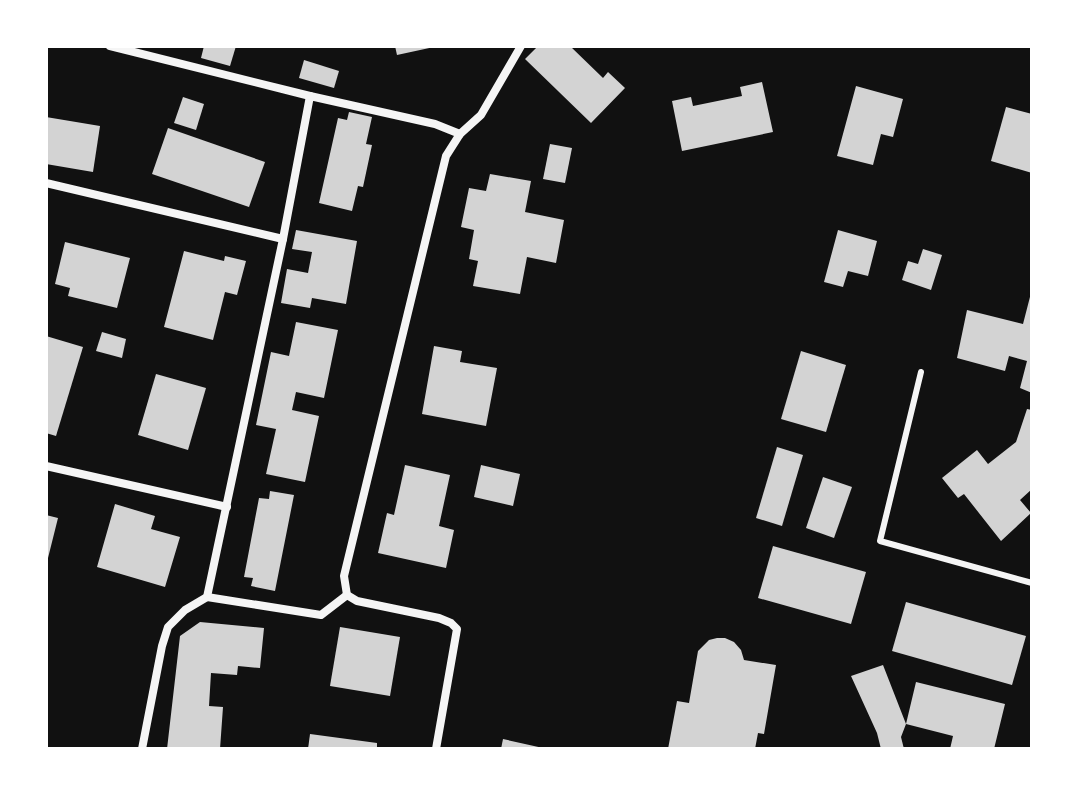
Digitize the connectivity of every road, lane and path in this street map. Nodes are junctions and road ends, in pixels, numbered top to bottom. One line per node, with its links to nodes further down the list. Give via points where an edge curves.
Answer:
1 (110, 46): 3 (street)
2 (521, 46): 4 (street, via 481,115)
3 (310, 96): 4 (street); 6 (street)
4 (460, 134): 11 (street, via 446,156 354,531 344,576)
5 (46, 183): 6 (street)
6 (283, 239): 9 (street)
7 (921, 372): 10 (lane, via 880,541)
8 (46, 466): 9 (street)
9 (227, 507): 12 (street)
10 (1032, 583)
11 (347, 595): 12 (street, via 321,615); 14 (street, via 439,618 457,629)
12 (207, 597): 13 (street, via 168,627)
13 (142, 749)
14 (436, 749)

